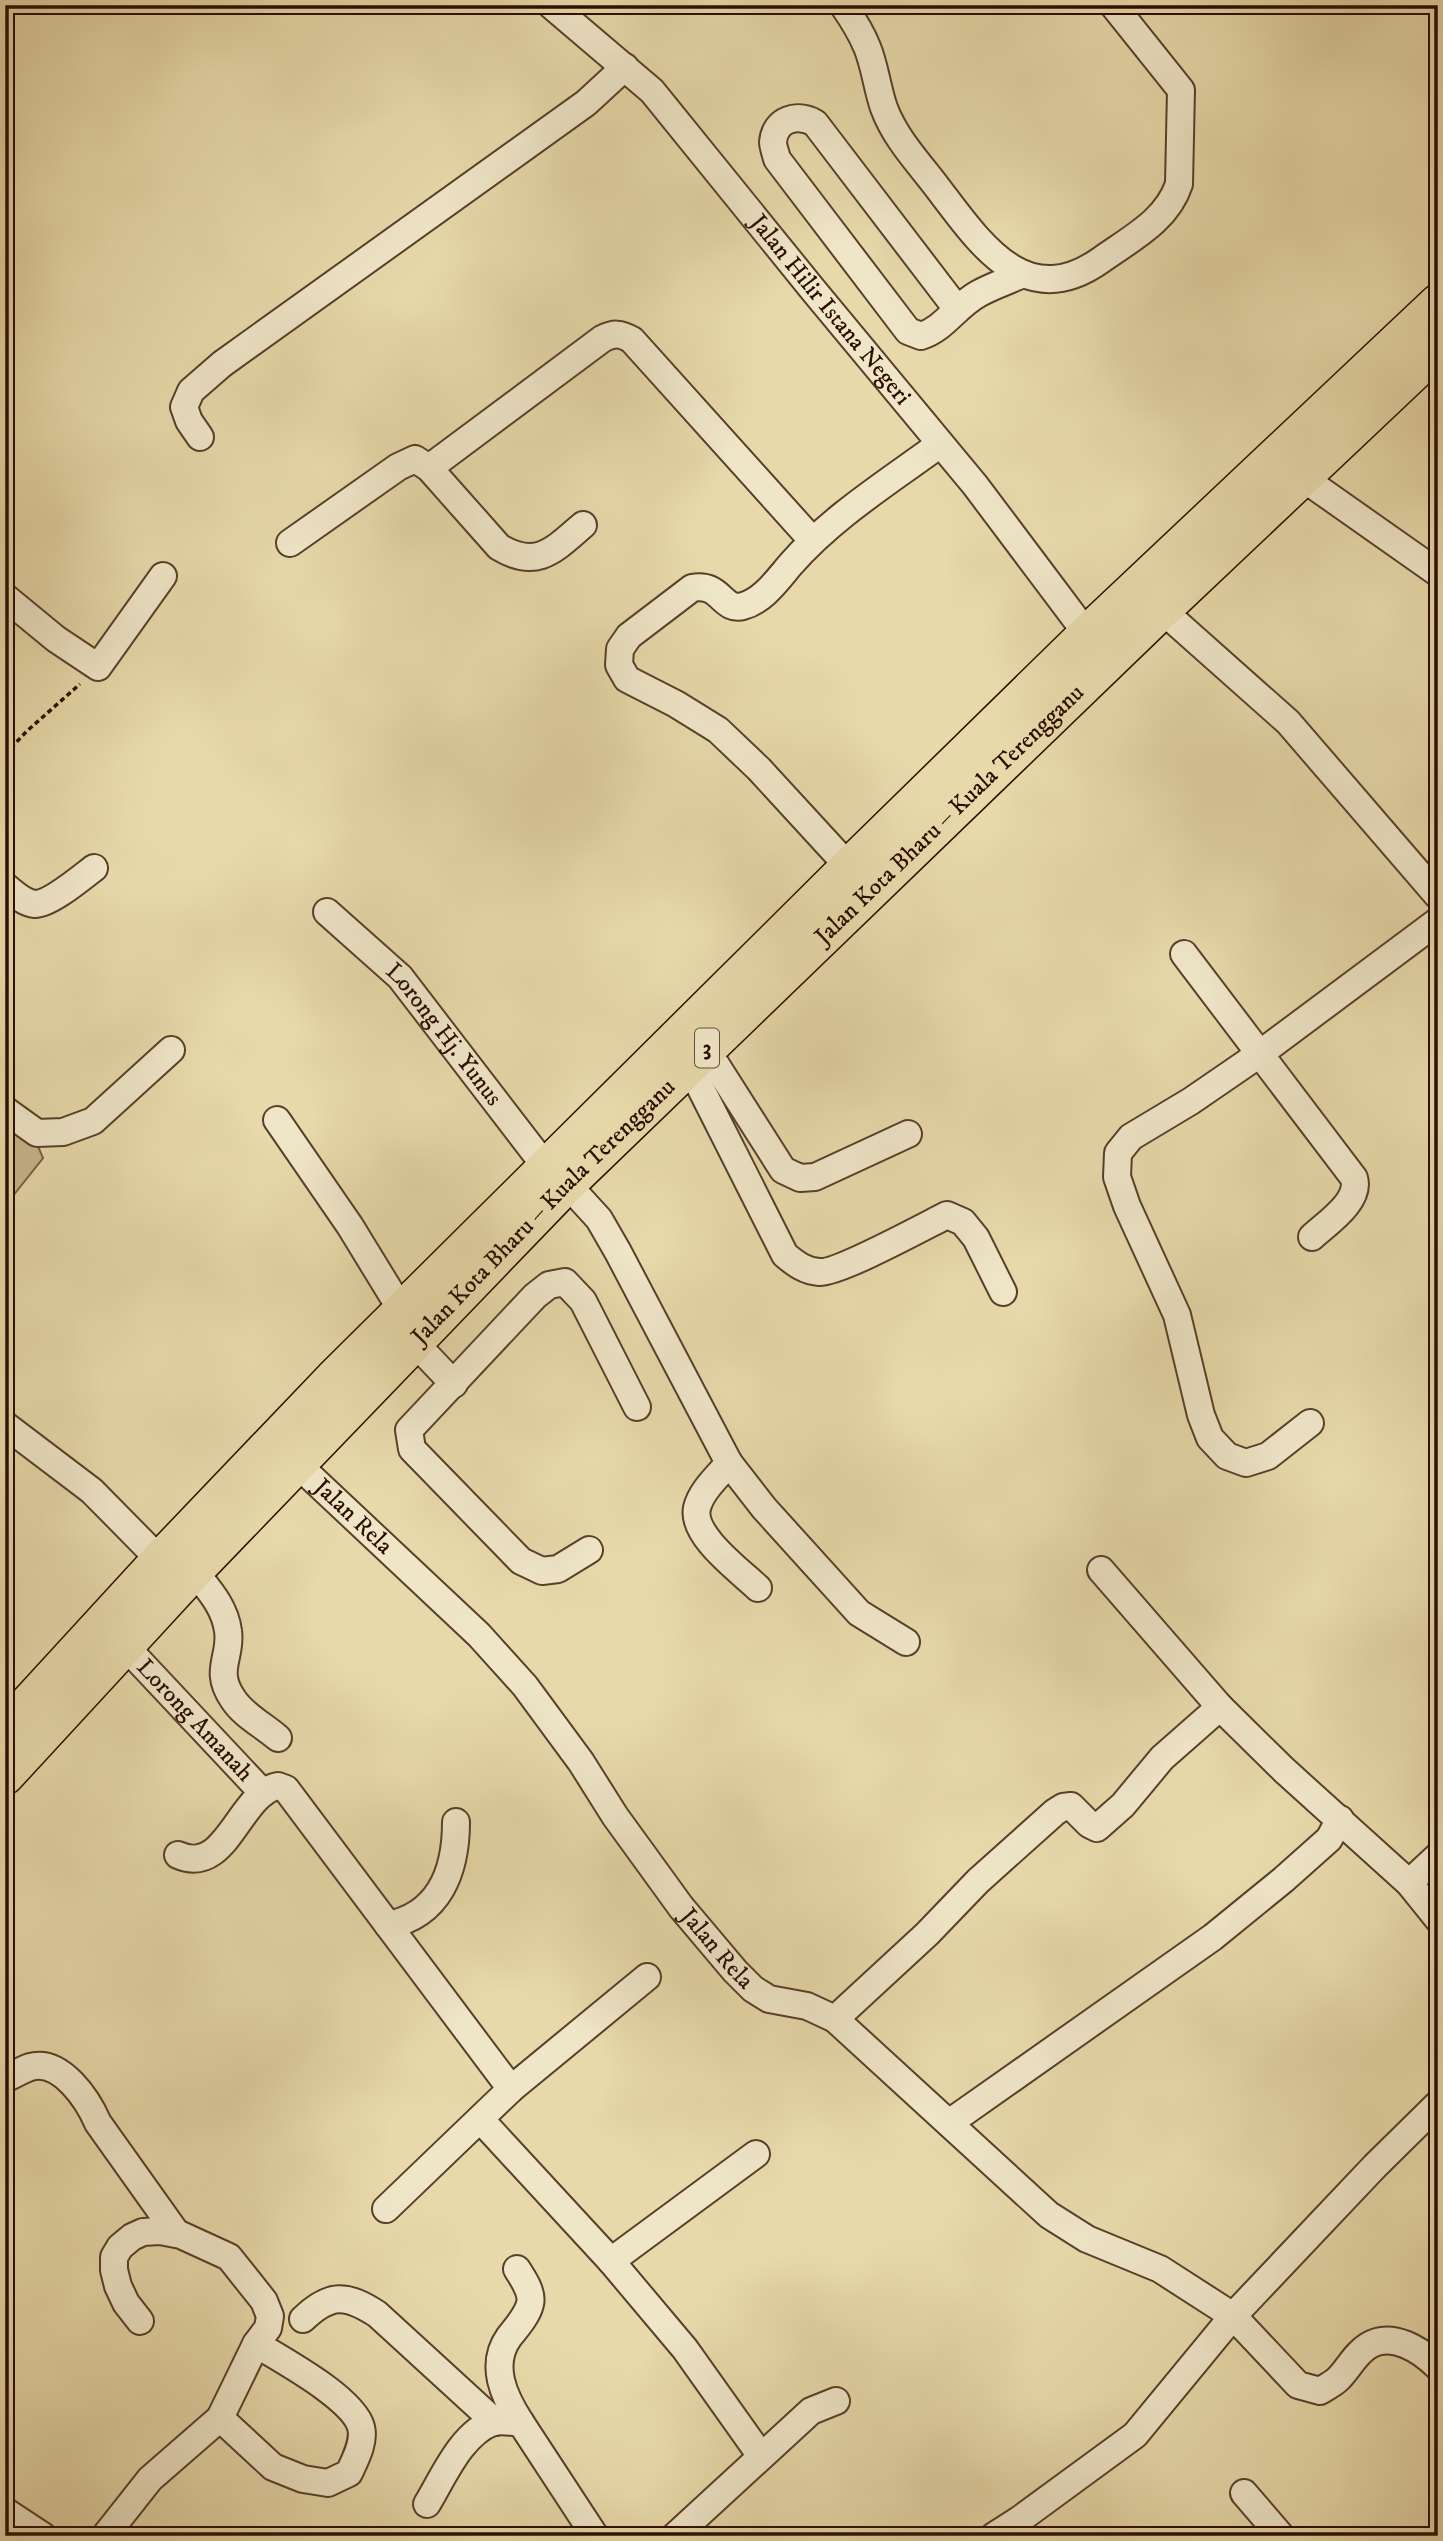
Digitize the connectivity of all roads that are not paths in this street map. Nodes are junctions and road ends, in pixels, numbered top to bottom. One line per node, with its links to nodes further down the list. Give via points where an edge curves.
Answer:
1 (551, 5): 4 (street, Jalan Hilir Istana Negeri)
2 (843, 5): 5 (street, via 867,48 884,108 900,139 978,240)
3 (1113, 5): 5 (street, via 1181,90 1177,192 1153,222 1089,268 1069,278 1049,280)
4 (625, 67): 9 (street, via 586,103 222,364 191,391 184,407); 10 (street, Jalan Hilir Istana Negeri, via 653,91)
5 (1023, 274): 7 (street)
6 (1438, 303): 20 (highway, Jalan Kota Bharu – Kuala Terengganu / 3)
7 (957, 309): 7 (street, via 931,333 920,336 908,331 777,159 773,142 779,128 791,117 815,122)
8 (1438, 349): 12 (highway, Jalan Kota Bharu – Kuala Terengganu / 3)
9 (200, 437)
10 (940, 444): 14 (street); 20 (street, Jalan Hilir Istana Negeri)
11 (429, 468): 13 (street, via 499,547 513,555 529,559 546,554); 14 (street, via 602,339 621,334 632,340); 15 (street, via 415,460 398,467)
12 (1303, 478): 16 (street); 19 (highway, Jalan Kota Bharu – Kuala Terengganu / 3)
13 (583, 525)
14 (812, 540): 21 (street, via 771,587 741,607 728,604 703,586 692,588 629,636 620,649 619,665 627,679 719,730)
15 (290, 543)
16 (1438, 573)
17 (163, 576): 18 (street, via 98,667)
18 (5, 597)
19 (1162, 610): 24 (street, via 1288,722); 30 (highway, Jalan Kota Bharu – Kuala Terengganu / 3)
20 (1087, 634): 21 (highway, Jalan Kota Bharu – Kuala Terengganu / 3)
21 (849, 867): 34 (highway, Jalan Kota Bharu – Kuala Terengganu / 3)
22 (94, 869): 23 (street, via 36,904)
23 (5, 886)
24 (1438, 896)
25 (327, 912): 34 (street, Lorong Hj. Yunus, via 400,977)
26 (1438, 921): 29 (street)
27 (1184, 954): 29 (street)
28 (172, 1050): 31 (street, via 93,1121 63,1132 37,1133)
29 (1261, 1053): 35 (street, via 1357,1187 1351,1199); 40 (street, via 1131,1137 1118,1153 1117,1177 1178,1315 1210,1438 1227,1456 1246,1463 1268,1456)
30 (698, 1057): 33 (street, via 783,1170 800,1178 816,1177); 34 (highway, Jalan Kota Bharu – Kuala Terengganu / 3); 36 (street, via 785,1255 803,1269 822,1273 841,1267 947,1215 963,1222 976,1238)
31 (5, 1110)
32 (277, 1120): 37 (street, via 350,1226)
33 (908, 1134)
34 (557, 1176): 37 (highway, Jalan Kota Bharu – Kuala Terengganu / 3); 42 (street, Lorong Hj. Yunus, via 599,1219)
35 (1312, 1237)
36 (1003, 1292)
37 (408, 1327): 38 (street); 43 (highway, Jalan Kota Bharu – Kuala Terengganu / 3); 45 (highway, Jalan Kota Bharu – Kuala Terengganu / 3, via 333,1379)
38 (454, 1384): 39 (street, via 535,1296 549,1285 565,1282 583,1301); 44 (street, via 409,1430 412,1449 521,1561 542,1571 558,1569)
39 (637, 1407)
40 (1310, 1423)
41 (5, 1424): 45 (street, via 92,1491)
42 (729, 1463): 47 (street, via 703,1495 697,1520 702,1535); 48 (street, Lorong Hj. Yunus, via 859,1613)
43 (297, 1464): 45 (highway, Jalan Kota Bharu – Kuala Terengganu / 3); 63 (street, Jalan Rela, via 479,1635 525,1686 681,1907 735,1971 769,1998 807,2006)
44 (589, 1550)
45 (177, 1566): 49 (highway, Jalan Kota Bharu – Kuala Terengganu / 3); 51 (highway, Jalan Kota Bharu – Kuala Terengganu / 3); 52 (street, via 219,1602 226,1616 229,1635 224,1681 232,1698)
46 (1101, 1570): 50 (street)
47 (758, 1588)
48 (906, 1643)
49 (125, 1646): 53 (highway, Jalan Kota Bharu – Kuala Terengganu / 3); 54 (street, Lorong Amanah)
50 (1220, 1707): 55 (street); 63 (street, via 1162,1758 1097,1828 1071,1806 1055,1812)
51 (5, 1729)
52 (278, 1738)
53 (5, 1776)
54 (263, 1793): 57 (street, via 213,1853 188,1860); 61 (street, via 278,1786 292,1794)
55 (1340, 1819): 59 (street); 68 (street, via 1329,1839 1213,1937)
56 (456, 1822): 61 (street, via 456,1842 445,1882 421,1912)
57 (178, 1855)
58 (1438, 1856): 59 (street)
59 (1409, 1883): 60 (street)
60 (1438, 1919)
61 (388, 1925): 65 (street)
62 (647, 1977): 65 (street)
63 (835, 2019): 68 (street, Jalan Rela)
64 (5, 2079): 71 (street, via 33,2066 71,2080)
65 (511, 2090): 67 (street)
66 (1438, 2104): 74 (street)
67 (480, 2119): 70 (street); 72 (street)
68 (949, 2123): 74 (street, Jalan Rela, via 1049,2215 1087,2239 1160,2269)
69 (756, 2154): 72 (street)
70 (386, 2209)
71 (177, 2234): 76 (street, via 143,2232 126,2242 114,2257 118,2286); 77 (street, via 229,2257 264,2301 270,2316 268,2328)
72 (611, 2261): 83 (street, via 685,2349)
73 (517, 2269): 82 (street, via 531,2302 502,2347 499,2367 506,2397)
74 (1233, 2316): 78 (street, Jalan Rela, via 1298,2385 1320,2391 1370,2345 1388,2340 1406,2344); 91 (street, via 1135,2435)
75 (303, 2319): 81 (street, via 332,2299 360,2303)
76 (141, 2321)
77 (256, 2344): 80 (street); 80 (street, via 348,2405 361,2427 359,2453 349,2473 328,2483 303,2479 273,2467)
78 (1438, 2367)
79 (836, 2401): 83 (street, via 811,2411)
80 (220, 2418): 88 (street, via 150,2479)
81 (495, 2422): 82 (street); 85 (street, via 463,2445)
82 (521, 2423): 89 (street)
83 (761, 2456): 90 (street)
84 (1244, 2493): 92 (street)
85 (427, 2504)
86 (5, 2511): 87 (street)
87 (43, 2536)
88 (105, 2536)
89 (595, 2536)
90 (675, 2536)
91 (994, 2536)
92 (1281, 2536)

